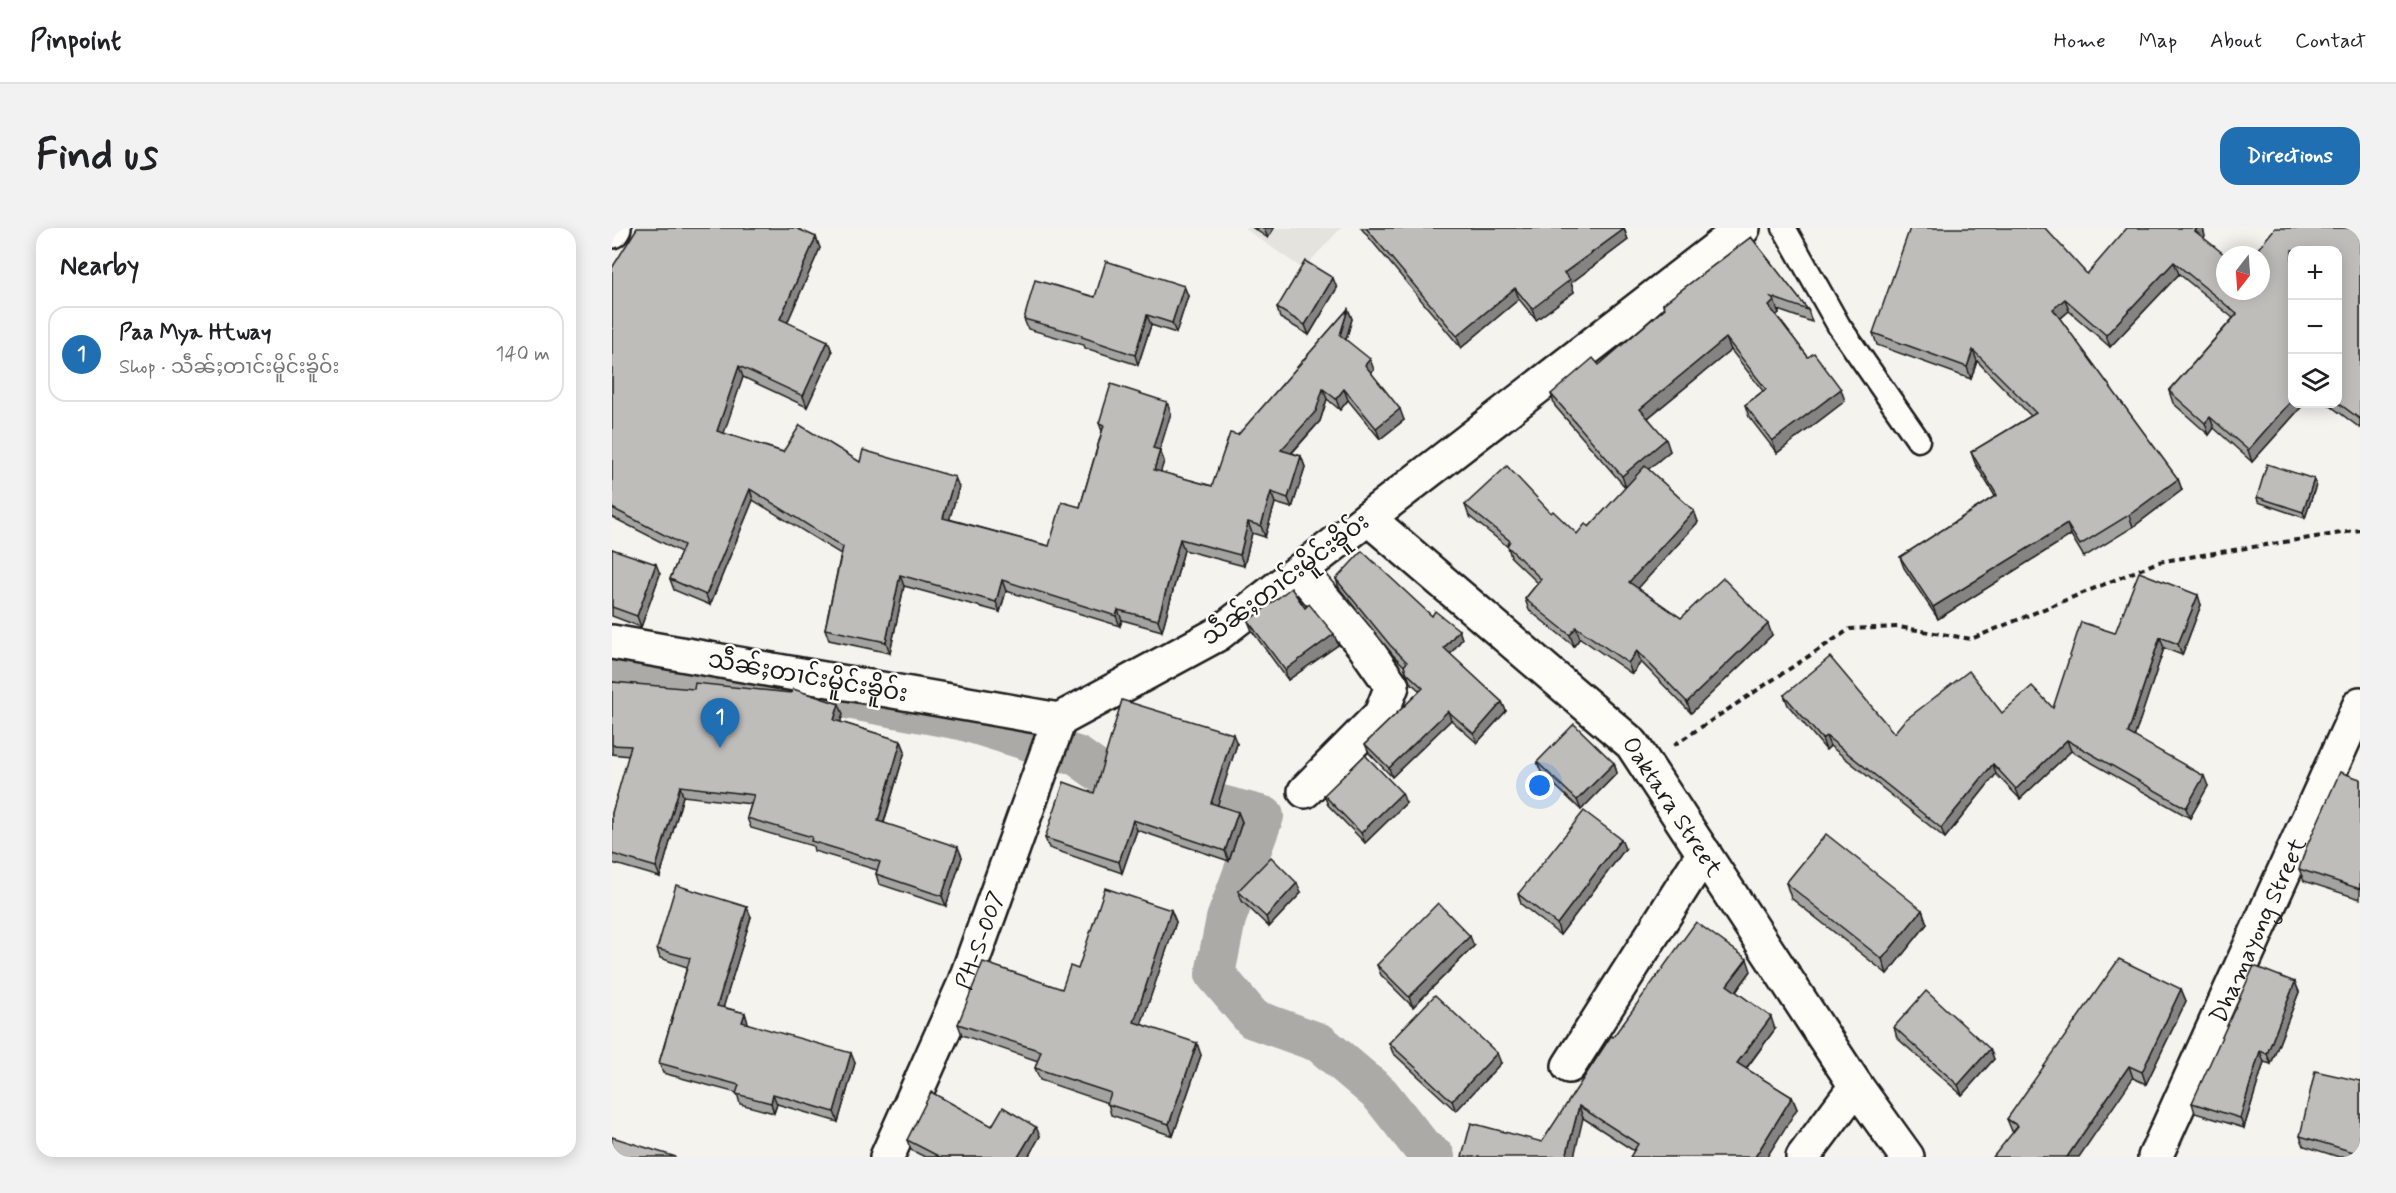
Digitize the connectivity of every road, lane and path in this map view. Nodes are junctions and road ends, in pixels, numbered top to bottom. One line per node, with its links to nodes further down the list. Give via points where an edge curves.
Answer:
1 (1743, 228): 4 (street, သဵၼ်ႈတၢင်းမိူင်းၶိူဝ်း)
2 (1784, 228): 3 (lane, via 1839,326)
3 (1918, 440)
4 (1368, 518): 6 (street, သဵၼ်ႈတၢင်းမိူင်းၶိူဝ်း); 10 (street, Oaktara Street, via 1632,744)
5 (2360, 530): 10 (path, via 2158,562 1971,639 1899,627 1850,628)
6 (1300, 571): 9 (street, သဵၼ်ႈတၢင်းမိူင်းၶိူဝ်း, via 1218,634); 11 (street, via 1364,646 1392,686 1381,714)
7 (612, 642): 9 (street, သဵၼ်ႈတၢင်းမိူင်းၶိူဝ်း)
8 (2360, 704): 18 (street, Dhamayong Street)
9 (1052, 741): 15 (street, PH-S-007, via 963,987)
10 (1646, 763): 12 (street, Oaktara Street)
11 (1305, 791)
12 (1704, 853): 13 (street); 14 (street, Oaktara Street)
13 (1569, 1066)
14 (1856, 1086): 16 (street); 17 (street, Oaktara Street)
15 (888, 1157)
16 (1803, 1157)
17 (1907, 1157)
18 (2154, 1157)

